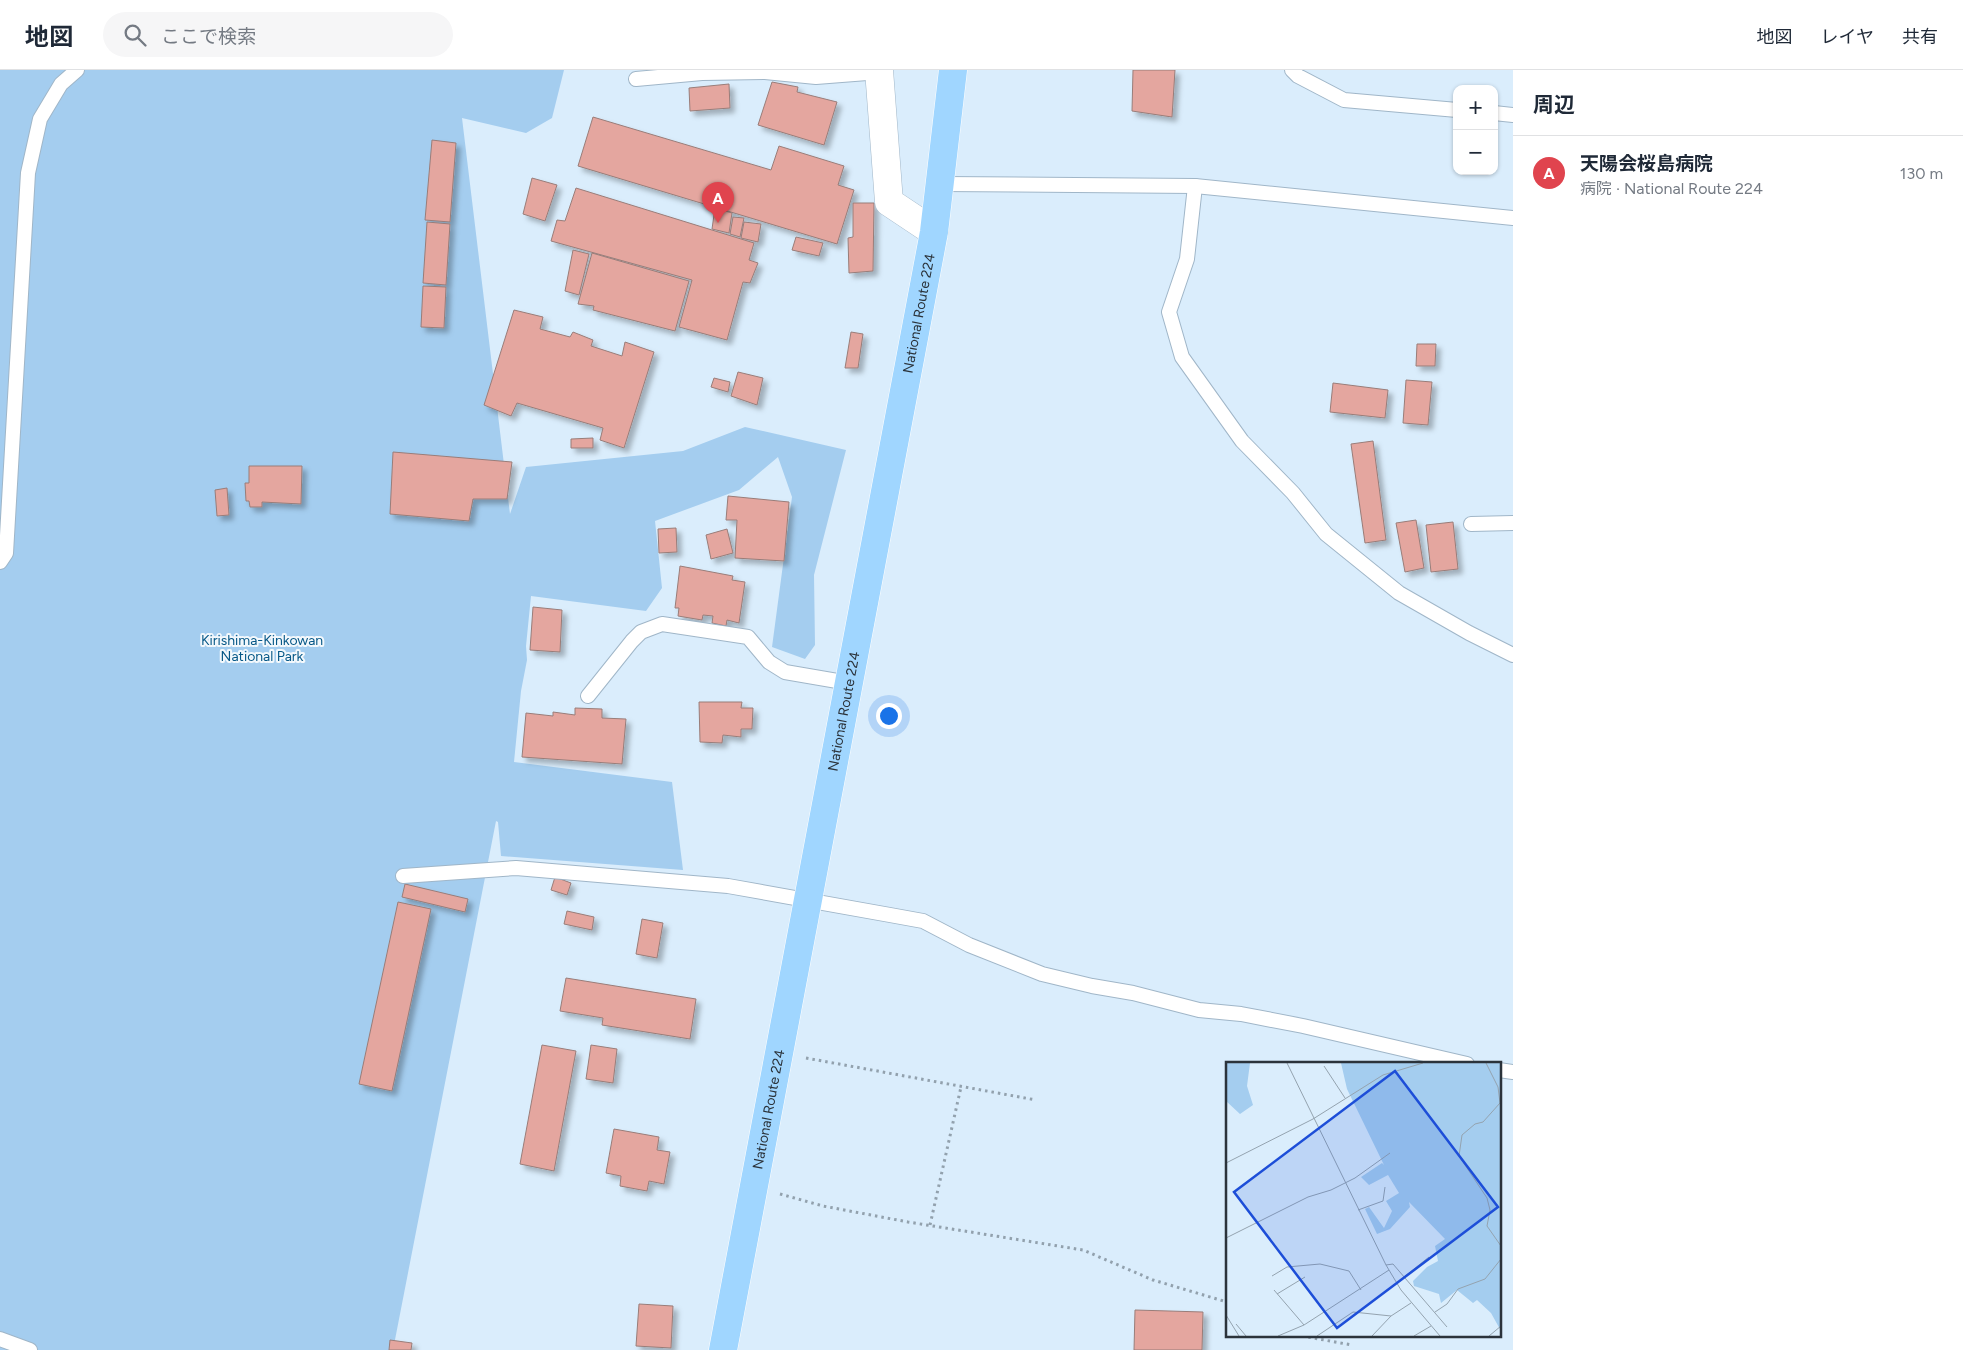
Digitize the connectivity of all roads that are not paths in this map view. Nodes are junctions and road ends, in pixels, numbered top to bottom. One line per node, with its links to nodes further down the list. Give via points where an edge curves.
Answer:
1 (77, 70): 15 (lane, via 61,84 40,119 28,173 6,553)
2 (953, 70): 9 (highway, National Route 224)
3 (1292, 70): 6 (lane, via 1344,100)
4 (880, 71): 5 (lane, via 816,76 765,72 702,73); 12 (street, via 889,202)
5 (636, 79)
6 (1453, 110)
7 (1498, 113): 8 (lane)
8 (1513, 115)
9 (941, 184): 10 (lane); 12 (highway, National Route 224)
10 (1195, 186): 11 (lane); 16 (lane, via 1187,259 1170,312 1182,357 1242,440 1293,493 1326,534 1399,593)
11 (1513, 218)
12 (934, 232): 17 (highway, National Route 224)
13 (1513, 523): 14 (lane)
14 (1471, 524)
15 (0, 562)
16 (1513, 655)
17 (849, 683): 18 (lane, via 785,672 769,662 748,637 662,624 641,632); 20 (highway, National Route 224)
18 (588, 696)
19 (403, 876): 20 (lane, via 516,868 728,886)
20 (808, 902): 21 (lane, via 923,921 1042,974 1199,1010 1304,1026); 26 (highway, National Route 224)
21 (1458, 1062)
22 (1500, 1070): 23 (lane)
23 (1513, 1072)
24 (0, 1339): 25 (lane)
25 (30, 1350)
26 (723, 1350)

